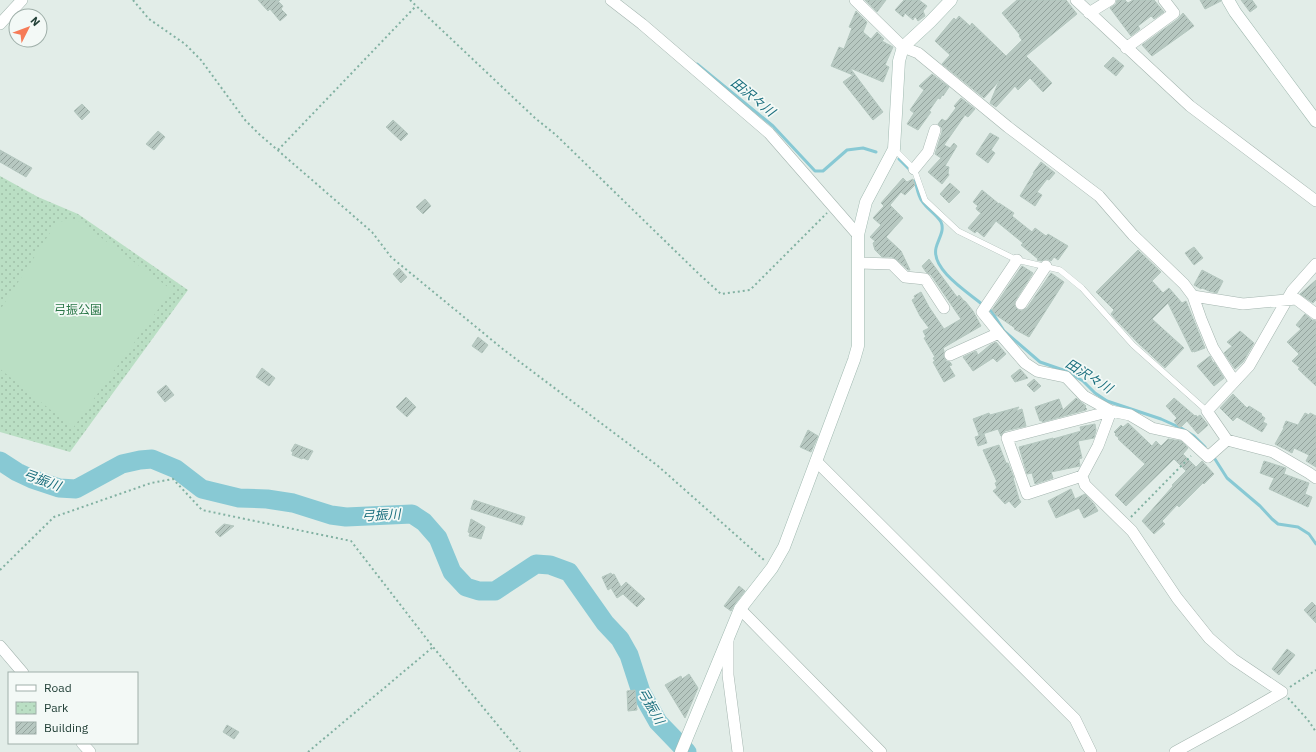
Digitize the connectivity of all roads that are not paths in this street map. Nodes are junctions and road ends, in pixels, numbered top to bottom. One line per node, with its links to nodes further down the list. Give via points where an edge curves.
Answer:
1 (22, 0): 10 (street)
2 (612, 0): 18 (street, via 769,133)
3 (855, 0): 11 (street)
4 (951, 0): 11 (street)
5 (1076, 0): 9 (street)
6 (1110, 0): 9 (street)
7 (1164, 0): 12 (street, via 1174,14)
8 (1228, 0): 13 (street, via 1234,12)
9 (1089, 13): 12 (street)
10 (0, 24)
11 (903, 47): 15 (street, via 899,61); 23 (street, via 918,53 1098,196)
12 (1126, 48): 17 (street, via 1190,106)
13 (1316, 121)
14 (935, 130): 16 (street, via 928,152)
15 (894, 149): 16 (lane); 18 (street, via 866,202)
16 (914, 169): 19 (lane, via 925,200 958,231)
17 (1316, 201)
18 (858, 235): 20 (street)
19 (1017, 260): 22 (lane); 28 (street, via 982,312)
20 (859, 264): 26 (street, via 892,264 905,277 925,279); 34 (street, via 858,346)
21 (1316, 264): 24 (street)
22 (1046, 266): 25 (street); 32 (lane, via 1060,270 1082,288 1132,345)
23 (1193, 296): 24 (street, via 1243,304); 30 (street, via 1200,320 1213,348)
24 (1286, 301): 27 (street, via 1296,299); 30 (street, via 1248,366)
25 (1021, 304)
26 (944, 308)
27 (1316, 314)
28 (999, 333): 29 (street); 31 (street, via 1025,363 1037,371 1066,377 1084,396)
29 (950, 355)
30 (1234, 381): 32 (street)
31 (1111, 411): 33 (street, via 1130,415 1152,428 1184,435 1208,457); 35 (street, via 1098,446); 35 (street, via 1007,438 1027,494)
32 (1207, 411): 33 (street)
33 (1227, 440): 36 (street, via 1273,452)
34 (816, 461): 37 (street, via 784,547 772,568); 46 (street, via 1075,719)
35 (1082, 476): 47 (street, via 1085,485 1132,531 1177,598 1209,638 1233,659 1282,692)
36 (1316, 478)
37 (740, 609): 38 (street); 45 (street)
38 (728, 639): 43 (street); 44 (street, via 728,675)
39 (0, 646): 40 (street)
40 (22, 672)
41 (83, 744): 42 (street)
42 (90, 752)
43 (681, 752)
44 (738, 752)
45 (881, 752)
46 (1091, 752)
47 (1175, 752)

